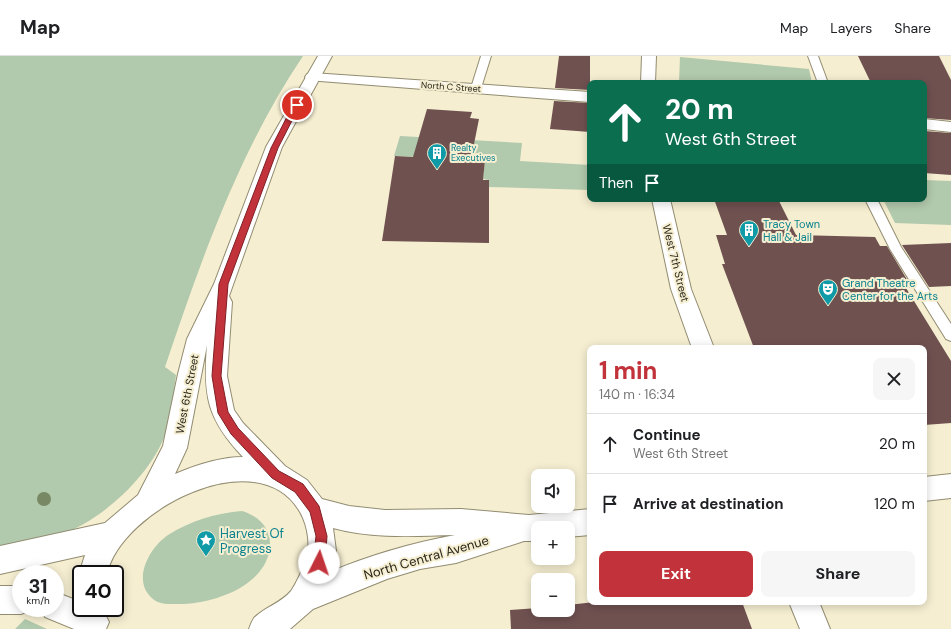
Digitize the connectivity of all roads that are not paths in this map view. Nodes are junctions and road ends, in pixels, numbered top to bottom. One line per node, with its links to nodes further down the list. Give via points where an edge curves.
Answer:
1 (325, 56): 5 (street, West 6th Street)
2 (486, 56): 8 (lane)
3 (649, 56): 6 (street)
4 (813, 56): 7 (lane)
5 (312, 77): 8 (street, North C Street); 14 (street, West 6th Street, via 274,148)
6 (648, 80)
7 (822, 80)
8 (476, 88): 9 (street, North C Street)
9 (587, 97)
10 (927, 124): 11 (street)
11 (951, 127)
12 (662, 202): 16 (street, West 7th Street, via 681,289)
13 (872, 202): 15 (lane, via 896,249)
14 (224, 284): 17 (street, West 6th Street, via 216,376 223,413 234,431); 20 (street, West 6th Street, via 198,339 175,448)
15 (951, 335)
16 (702, 345)
17 (276, 474): 20 (street, via 240,469 217,472 192,480); 21 (street, via 299,488)
18 (951, 486): 19 (street)
19 (927, 489)
20 (148, 502): 24 (street)
21 (315, 510): 23 (street, North Central Avenue, via 349,519 385,523 461,522); 27 (street, via 321,536 319,563)
22 (587, 522): 23 (street, North Central Avenue)
23 (529, 528): 27 (street, North Central Avenue, via 387,565)
24 (111, 535): 25 (street); 26 (street)
25 (0, 560)
26 (94, 565)
27 (302, 599): 33 (street)
28 (0, 600): 29 (street)
29 (12, 600)
30 (805, 605): 34 (street)
31 (64, 610): 32 (street)
32 (94, 620)
33 (272, 626)
34 (815, 629)

